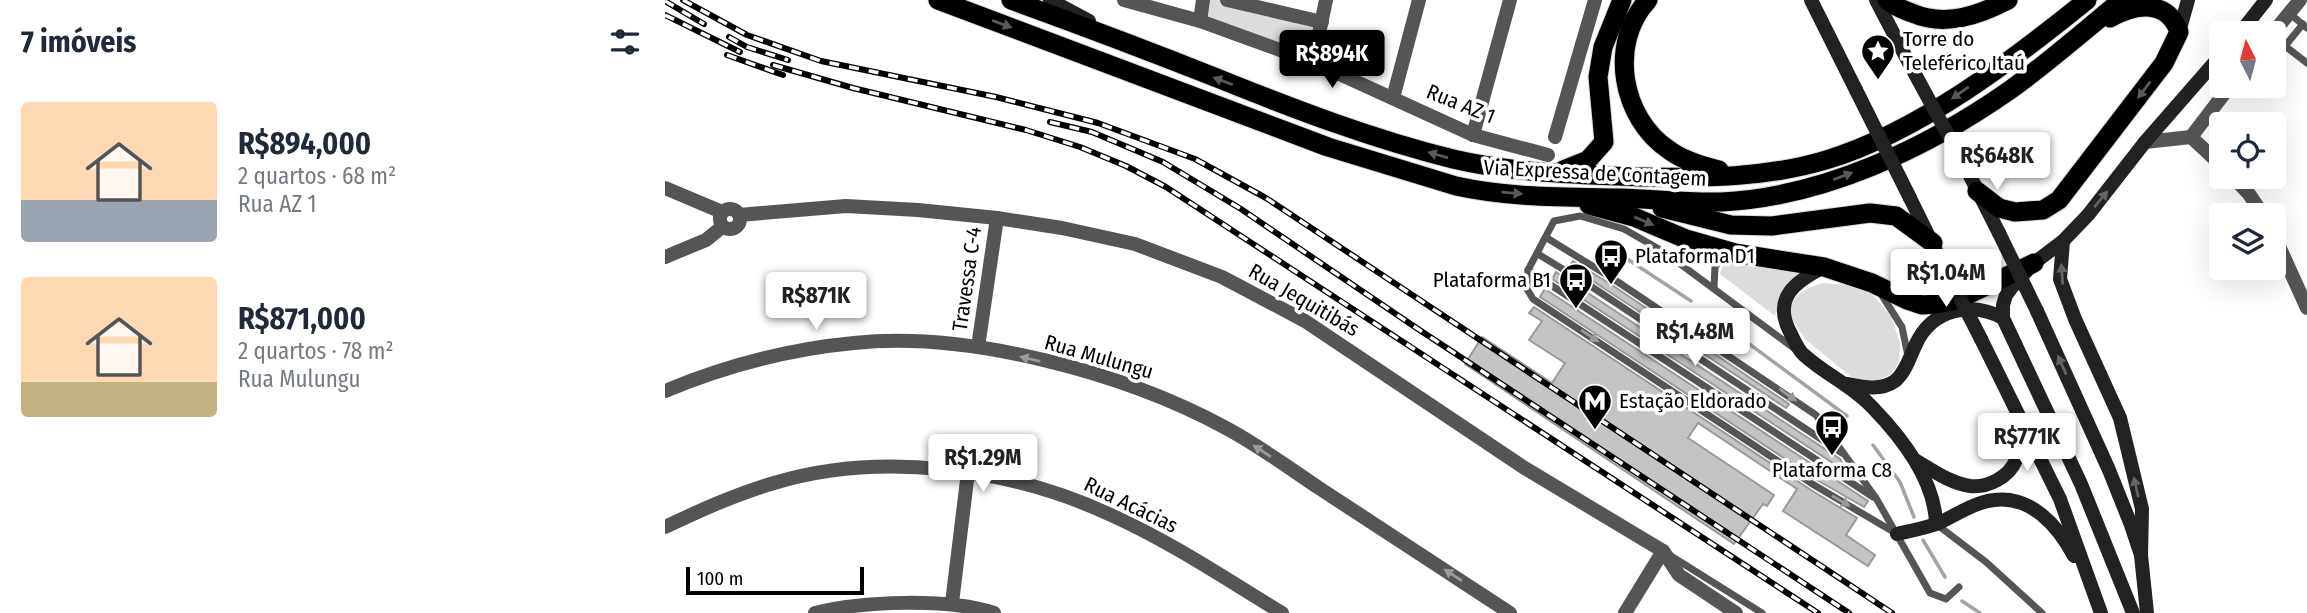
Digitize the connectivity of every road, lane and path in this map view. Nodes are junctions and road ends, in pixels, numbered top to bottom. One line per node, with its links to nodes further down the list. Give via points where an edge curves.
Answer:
1 (938, 0): 46 (highway, Via Expressa de Contagem, one-way to 46, via 1328,147 1472,189)
2 (1011, 0): 30 (highway, Via Expressa de Contagem)
3 (1050, 0): 30 (main road)
4 (1124, 0): 23 (street, Rua AZ 1)
5 (1203, 0): 23 (street)
6 (1227, 0): 26 (street)
7 (1326, 0): 26 (street)
8 (1419, 0): 34 (street)
9 (1510, 0): 36 (street)
10 (1595, 0): 37 (street)
11 (1622, 0): 41 (highway, via 1603,47 1598,77 1604,142 1588,160)
12 (1648, 0): 42 (highway, via 1630,30 1623,62 1626,88 1635,109 1668,150 1698,165)
13 (1811, 0): 53 (main road, bridge)
14 (1876, 0): 45 (main road, bridge)
15 (1887, 0): 16 (highway, via 1926,19 1951,20 1980,14)
16 (2008, 0)
17 (2087, 0): 42 (highway, Via Expressa de Contagem, one-way to 42, via 1941,107 1895,131 1828,159)
18 (2122, 0): 29 (highway)
19 (2188, 0): 28 (main road)
20 (2300, 0): 22 (street)
21 (2265, 1): 24 (main road)
22 (2289, 13): 25 (street); 27 (lane)
23 (1200, 21): 31 (street, Rua AZ 1)
24 (2249, 21)
25 (2283, 21)
26 (1322, 22): 31 (street)
27 (2305, 26): 32 (lane, via 2285,46)
28 (2179, 32): 29 (highway, via 2172,15 2162,7 2141,5); 45 (highway, one-way to 45, via 2164,63 2059,200 2043,210 2015,212 1999,208)
29 (2073, 40): 47 (highway, Via Expressa de Contagem, one-way to 29, via 1722,202 1834,180 1951,128)
30 (1134, 45): 41 (highway, Via Expressa de Contagem, one-way to 30, via 1455,159 1336,125)
31 (1313, 62): 34 (street, Rua AZ 1)
32 (2307, 64)
33 (2209, 69): 39 (main road)
34 (1393, 98): 36 (street, Rua AZ 1)
35 (2221, 98): 38 (street)
36 (1473, 135): 41 (street, Rua AZ 1)
37 (1555, 137)
38 (2191, 137): 39 (street); 40 (street)
39 (2145, 142): 52 (main road, one-way to 39)
40 (2209, 154)
41 (1551, 164): 42 (highway, Via Expressa de Contagem, via 1663,177)
42 (1744, 176)
43 (665, 188): 50 (street)
44 (2244, 189): 48 (street)
45 (1977, 191): 79 (main road, one-way to 45, bridge, via 2109,470)
46 (1554, 197): 47 (highway, Via Expressa de Contagem); 54 (highway, one-way to 54, via 1635,216 1686,239)
47 (1625, 198): 53 (highway, via 1731,225 1772,226 1870,213 1896,216)
48 (2255, 203)
49 (996, 218): 50 (street, Rua Jequitibás, via 876,208 739,220 731,230); 65 (street, Travessa C-4); 78 (street, Rua Jequitibás, via 1135,244 1222,277 1305,321 1523,467)
50 (721, 219): 56 (street, via 706,240)
51 (1547, 237): 55 (lane); 62 (lane, via 1554,221 1580,216 1624,229); 71 (lane, one-way to 71, via 1816,415)
52 (2063, 241): 58 (main road); 79 (main road, one-way to 52, via 2142,509 2120,418 2060,279)
53 (1933, 243): 70 (main road, bridge)
54 (1732, 252): 59 (highway); 62 (lane, via 1715,266)
55 (1538, 254): 60 (lane); 71 (lane)
56 (665, 257)
57 (2286, 262): 63 (street)
58 (2034, 263): 61 (highway, via 1957,300 1936,304 1907,300); 64 (main road, via 2006,295)
59 (1824, 267): 61 (highway); 66 (main road, via 1794,285 1787,297 1783,313)
60 (1528, 270): 74 (lane); 77 (lane, one-way to 77, via 1527,289 1533,299)
61 (1872, 283): 67 (lane, via 1902,327)
62 (1714, 288): 66 (lane)
63 (2307, 308)
64 (2003, 318): 67 (main road, via 1987,310 1952,311 1916,341); 92 (main road, via 2081,485)
65 (978, 347): 69 (street, Rua Mulungu, via 855,343 748,362); 86 (street, Rua Mulungu, one-way to 65, via 1229,429 1109,377)
66 (1802, 354): 68 (main road)
67 (1909, 362): 68 (main road, via 1896,380 1881,387)
68 (1846, 384): 72 (main road, via 1873,407)
69 (665, 391)
70 (2013, 406): 72 (main road, via 2016,460 1994,483 1972,486 1946,478); 81 (main road, via 2060,499)
71 (1849, 459): 74 (lane)
72 (1915, 460): 75 (main road, via 1934,500)
73 (968, 472): 76 (street, Rua Acácias, via 912,466 834,471 732,496); 82 (street); 85 (street, Rua Acácias, via 1049,491 1111,514)
74 (1876, 498): 77 (lane)
75 (1936, 524): 77 (main road); 81 (main road, via 1993,500 2014,500 2040,512 2066,541); 90 (lane)
76 (665, 527)
77 (1896, 534): 80 (lane, via 1930,593 1946,599)
78 (1663, 551): 87 (street); 88 (street, Rua Jequitibás, via 1679,575); 89 (lane, Rua Jequitibás)
79 (2141, 555): 93 (main road)
80 (1959, 587)
81 (2096, 597): 91 (main road)
82 (952, 603): 83 (street, via 838,607); 84 (street)
83 (815, 613)
84 (994, 613)
85 (1282, 613)
86 (1510, 613)
87 (1625, 613)
88 (1736, 613)
89 (1762, 613)
90 (2042, 613)
91 (2101, 613)
92 (2133, 613)
93 (2147, 613)

